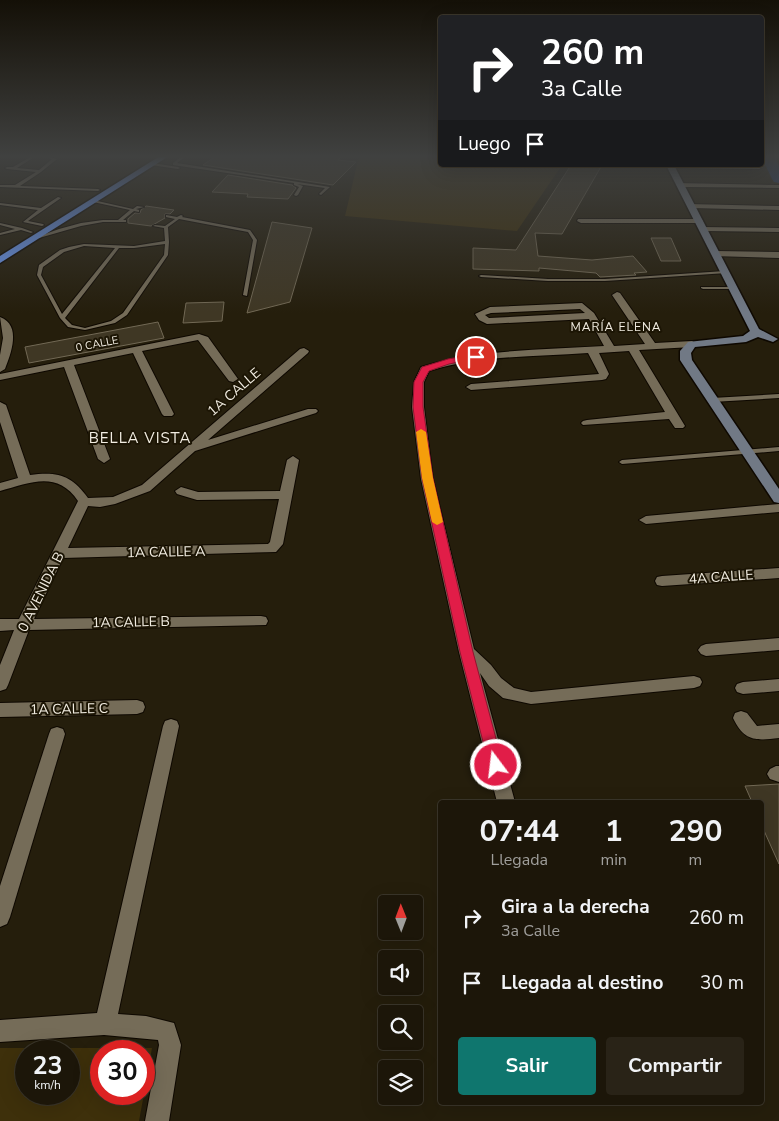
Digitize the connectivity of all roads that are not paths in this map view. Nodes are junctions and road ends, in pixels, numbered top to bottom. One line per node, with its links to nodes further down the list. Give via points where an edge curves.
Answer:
1 (36, 208): 7 (lane)
2 (69, 208): 13 (highway)
3 (81, 208): 20 (highway)
4 (113, 208): 9 (lane)
5 (136, 208): 9 (lane)
6 (692, 208): 14 (main road)
7 (42, 209): 13 (lane, via 25,222)
8 (172, 212): 10 (lane, via 183,214)
9 (130, 215): 20 (lane, via 119,220 82,223)
10 (177, 219): 16 (lane); 16 (lane, via 164,219); 31 (lane, via 249,231 254,235)
11 (581, 221): 14 (street)
12 (0, 224): 17 (lane)
13 (42, 225): 20 (highway)
14 (701, 225): 18 (street); 24 (main road)
15 (155, 226): 16 (lane)
16 (168, 226): 21 (lane)
17 (22, 229): 19 (lane); 20 (lane)
18 (779, 230)
19 (0, 234)
20 (35, 235): 23 (highway); 26 (highway)
21 (167, 242): 22 (lane); 34 (lane, via 166,255 125,314 113,322 85,328 70,326)
22 (118, 246): 34 (lane); 34 (lane, via 71,248 41,266 39,275)
23 (0, 252)
24 (716, 254): 25 (street); 27 (main road)
25 (779, 255)
26 (0, 260)
27 (725, 272): 28 (lane, via 604,280); 30 (main road)
28 (480, 276)
29 (704, 288): 30 (lane)
30 (733, 288): 36 (main road)
31 (245, 295)
32 (617, 295): 40 (street)
33 (590, 316): 33 (street, via 487,320 480,314 490,310 577,306 586,308); 43 (street)
34 (62, 318)
35 (0, 320): 47 (street, via 8,333 8,346)
36 (755, 331): 37 (main road); 38 (main road)
37 (776, 338): 38 (main road)
38 (746, 339): 39 (main road)
39 (692, 344): 40 (street); 52 (main road, via 684,353 686,360)
40 (652, 346): 41 (street)
41 (632, 348): 43 (street); 56 (street, via 675,421)
42 (136, 349): 46 (street, 0 CALLE); 49 (street, 0 CALLE, via 200,337); 55 (street)
43 (612, 349): 44 (street)
44 (592, 350): 50 (street, via 604,374 602,377); 79 (street, via 476,357 448,362 425,369 419,382 418,407 428,478)
45 (304, 351): 57 (street, 1A CALLE)
46 (67, 362): 48 (street, 0 CALLE); 60 (street)
47 (0, 368)
48 (0, 377)
49 (233, 379)
50 (470, 387)
51 (779, 396): 52 (lane)
52 (712, 400): 59 (main road)
53 (0, 405): 63 (street)
54 (312, 411): 57 (street)
55 (168, 414)
56 (587, 422)
57 (191, 449): 68 (street, 1A CALLE, via 146,488 106,503)
58 (779, 449): 59 (lane)
59 (745, 450): 62 (lane); 67 (main road)
60 (104, 459)
61 (293, 460): 66 (street)
62 (622, 462)
63 (25, 480): 64 (street); 68 (street, via 62,480 74,487)
64 (0, 487)
65 (181, 491): 66 (street, via 197,496)
66 (284, 495): 71 (street, 1A CALLE A, via 276,544 271,549)
67 (778, 495)
68 (84, 501): 71 (street, 0 AVENIDA B)
69 (779, 508): 70 (street)
70 (646, 520)
71 (60, 553): 75 (street, 0 AVENIDA B)
72 (779, 573): 73 (street, 4A CALLE)
73 (662, 581)
74 (262, 621): 75 (street, 1A CALLE B)
75 (24, 624): 76 (street, 1A CALLE B); 81 (street, 0 AVENIDA B)
76 (0, 625)
77 (779, 644): 78 (street)
78 (706, 650)
79 (466, 652): 80 (street, via 509,693 531,698); 90 (street)
80 (694, 682)
81 (0, 684)
82 (779, 686): 83 (street)
83 (743, 688)
84 (137, 707): 85 (street, 1A CALLE C)
85 (0, 710)
86 (742, 718): 88 (street, via 752,732)
87 (171, 726): 92 (street)
88 (779, 731)
89 (56, 734): 91 (street)
90 (505, 800)
91 (0, 917)
92 (105, 1024): 93 (street); 94 (street, via 166,1031 170,1045)
93 (0, 1030)
94 (157, 1121)

